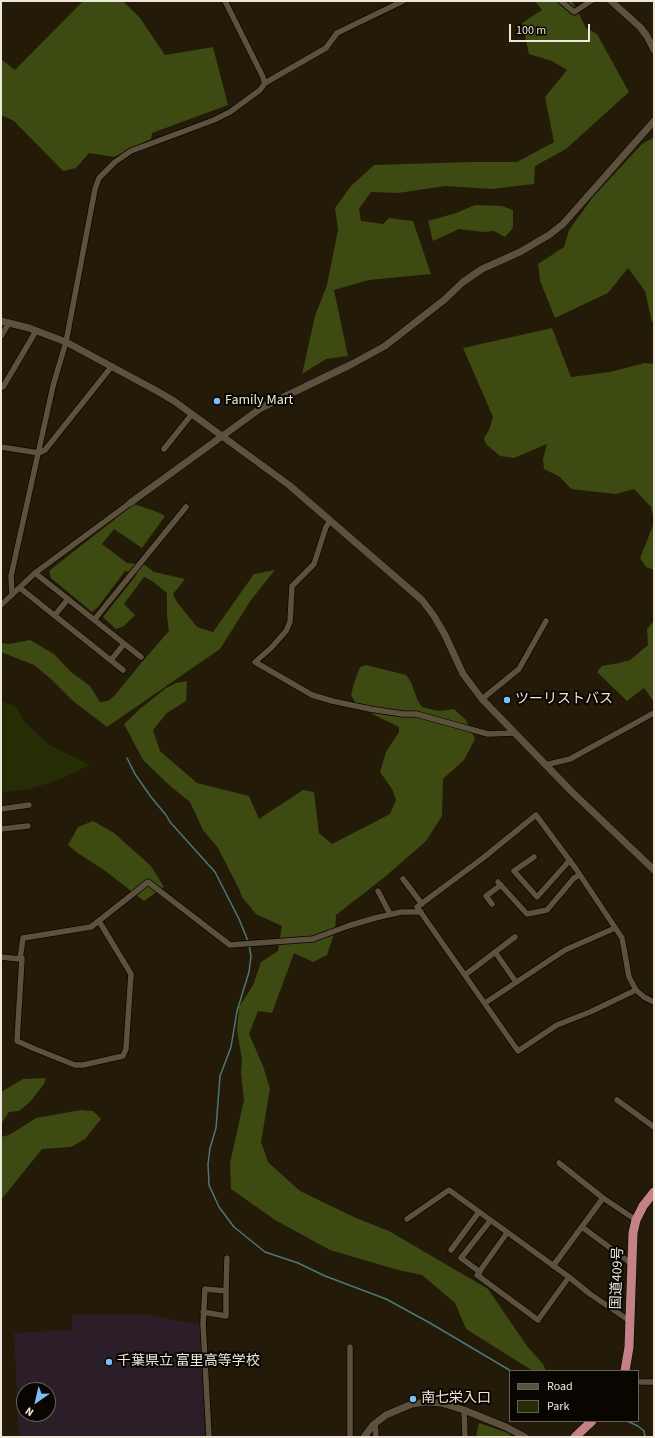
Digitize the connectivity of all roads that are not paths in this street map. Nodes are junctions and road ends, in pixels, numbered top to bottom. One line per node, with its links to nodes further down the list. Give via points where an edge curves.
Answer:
1 (225, 1): 7 (street)
2 (403, 1): 7 (street, via 337,33 326,48)
3 (562, 1): 4 (street, via 574,12)
4 (591, 1)
5 (611, 1): 6 (street, via 640,27)
6 (654, 50)
7 (265, 83): 12 (street, via 260,90 230,112 131,151 99,178)
8 (654, 121): 16 (street, via 563,224 520,252 482,269 463,282 385,346 261,408)
9 (5, 322): 10 (street); 11 (street)
10 (36, 331): 12 (street); 14 (street)
11 (1, 336)
12 (66, 342): 13 (street); 19 (street)
13 (112, 366): 15 (street); 19 (street, via 45,450)
14 (1, 387)
15 (192, 414): 16 (street); 18 (street)
16 (222, 436): 20 (street); 22 (street, via 289,485)
17 (1, 447): 19 (street)
18 (164, 450)
19 (39, 453): 25 (street, via 11,576)
20 (130, 503): 23 (street)
21 (186, 507): 29 (street)
22 (330, 521): 35 (street, via 422,600 445,635 463,674); 37 (street, via 314,564 292,586 290,622 286,631 255,662 312,695 332,701 402,714 416,714 488,734)
23 (35, 573): 24 (street); 26 (street)
24 (20, 588): 25 (street); 28 (street)
25 (12, 595): 27 (street)
26 (68, 599): 28 (street); 29 (street)
27 (1, 605)
28 (55, 615): 33 (street)
29 (94, 620): 31 (street)
30 (546, 621): 35 (street, via 519,669)
31 (124, 644): 32 (street); 33 (street)
32 (141, 657)
33 (111, 660): 34 (street)
34 (123, 670)
35 (482, 699): 37 (street)
36 (654, 713): 38 (street, via 570,759)
37 (514, 733): 38 (street)
38 (546, 765): 45 (street)
39 (29, 805): 40 (street)
40 (1, 809)
41 (28, 826): 42 (street)
42 (1, 829)
43 (534, 857): 44 (street, via 514,871 537,897)
44 (570, 860): 46 (street); 49 (street, via 536,815)
45 (654, 870)
46 (580, 875): 50 (street, via 574,878 547,910 527,914 500,884 486,896); 54 (street)
47 (403, 880): 49 (street)
48 (378, 891): 52 (street)
49 (422, 904): 51 (street, via 417,907)
50 (492, 904)
51 (421, 912): 52 (street); 59 (street)
52 (390, 914): 53 (street, via 313,939 230,945 148,882)
53 (99, 921): 58 (street, via 91,927 23,938); 58 (street, via 131,974 126,1049 123,1056 75,1065 17,1040)
54 (615, 928): 60 (street, via 565,950); 61 (street, via 622,938 629,977)
55 (515, 937): 56 (street)
56 (495, 952): 59 (street); 60 (street)
57 (1, 957): 58 (street)
58 (20, 958)
59 (465, 975): 63 (street)
60 (516, 982): 63 (street)
61 (636, 990): 62 (street); 63 (street, via 557,1025 518,1051)
62 (654, 1002)
63 (484, 1003)
64 (617, 1100): 65 (street)
65 (654, 1127)
66 (559, 1163): 68 (street)
67 (654, 1192): 72 (highway, 国道409号)
68 (603, 1198): 72 (street); 73 (street)
69 (479, 1212): 70 (street, via 449,1190); 71 (street); 75 (street)
70 (408, 1219)
71 (490, 1220): 74 (street); 79 (street, via 461,1258)
72 (636, 1220): 77 (highway, 国道409号)
73 (582, 1227): 77 (street); 78 (street)
74 (507, 1233): 78 (street); 79 (street)
75 (451, 1250)
76 (227, 1258): 81 (street)
77 (632, 1264): 83 (highway, 国道409号)
78 (553, 1266): 80 (street)
79 (480, 1272): 80 (street, via 477,1275 538,1320)
80 (569, 1277): 83 (street)
81 (226, 1291): 82 (street, via 205,1289); 82 (street, via 226,1316)
82 (203, 1312): 91 (street)
83 (630, 1321): 85 (highway, 国道409号)
84 (350, 1347): 92 (street)
85 (625, 1370)
86 (639, 1382): 87 (street)
87 (654, 1382)
88 (464, 1410): 90 (street, via 441,1402 412,1404 386,1415); 95 (street); 96 (street)
89 (591, 1422): 97 (highway)
90 (376, 1423): 93 (street); 94 (street)
91 (209, 1437)
92 (350, 1437)
93 (364, 1437)
94 (376, 1437)
95 (465, 1437)
96 (525, 1437)
97 (575, 1437)

